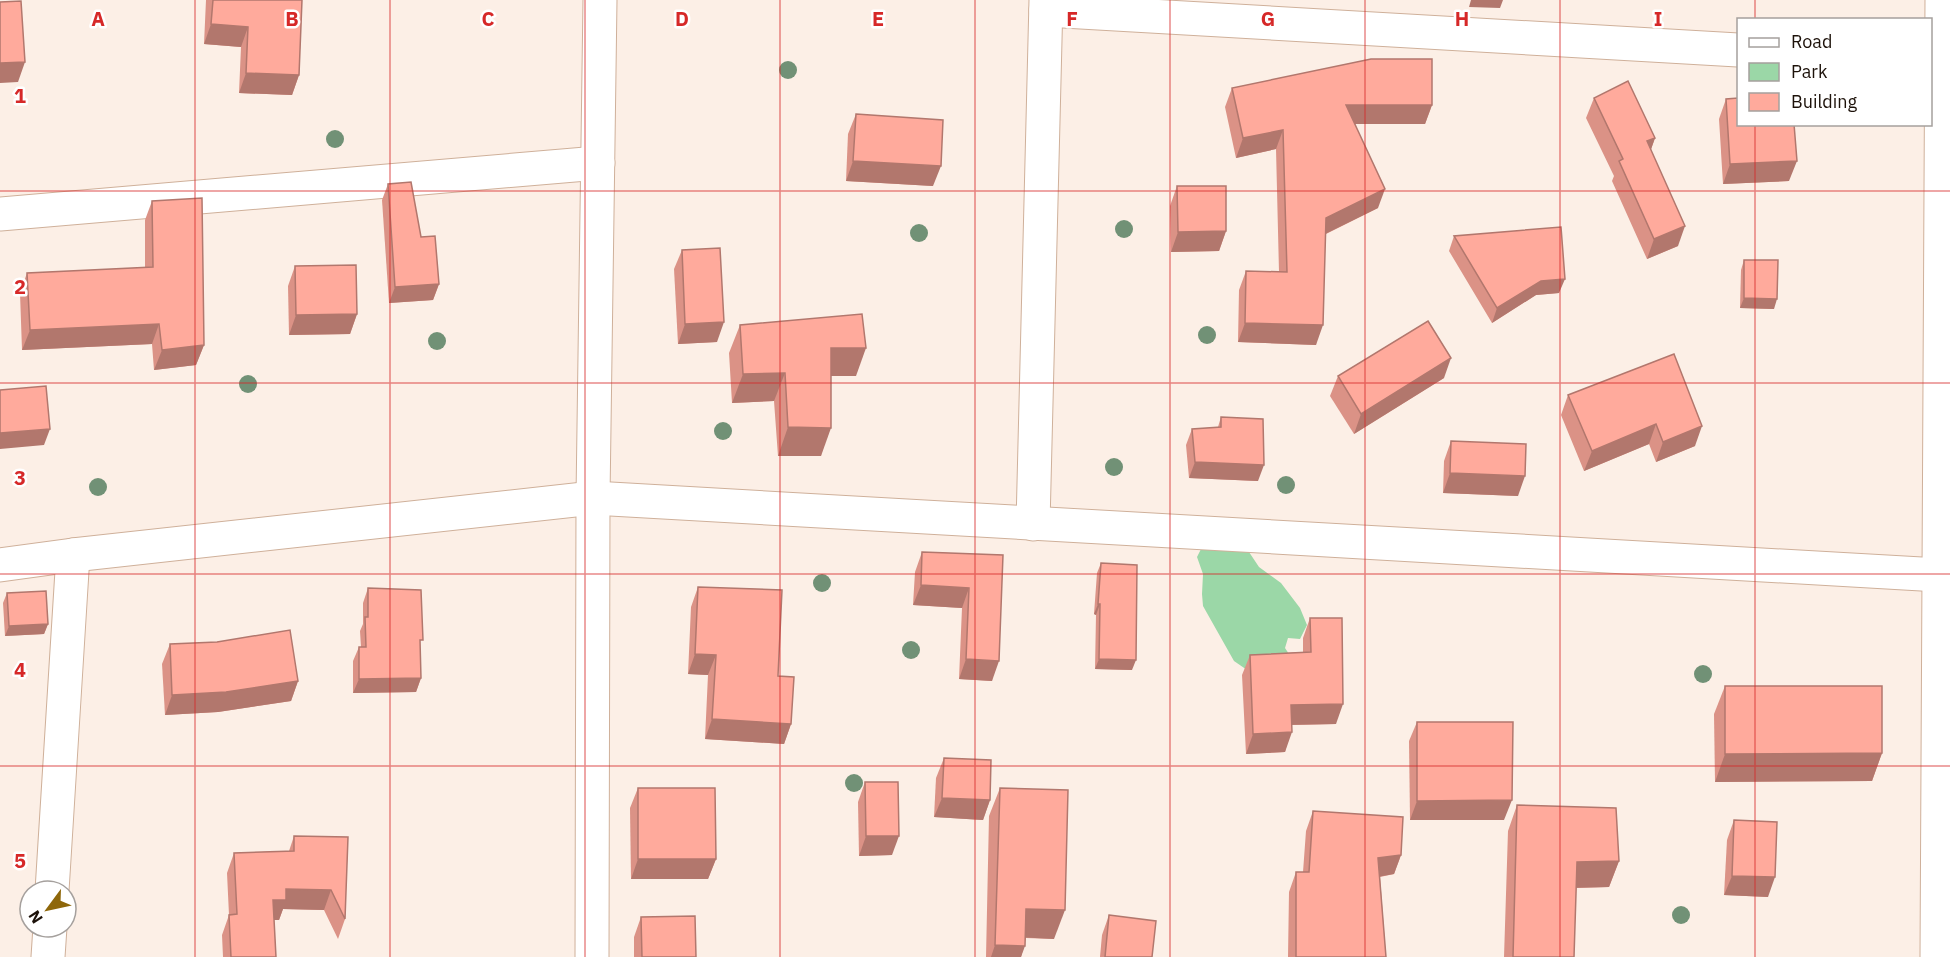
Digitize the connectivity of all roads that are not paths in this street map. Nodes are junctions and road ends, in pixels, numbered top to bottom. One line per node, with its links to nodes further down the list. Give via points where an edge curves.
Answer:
1 (600, 0): 6 (street)
2 (1942, 0): 5 (street)
3 (1046, 5): 4 (street); 9 (street)
4 (1737, 50)
5 (1941, 62): 12 (street)
6 (598, 163): 7 (street); 8 (street)
7 (0, 214)
8 (593, 498): 9 (street); 10 (street); 16 (street)
9 (1033, 524): 12 (street)
10 (73, 555): 11 (street); 13 (street)
11 (0, 565)
12 (1938, 575): 17 (street)
13 (53, 879)
14 (49, 939): 15 (street)
15 (48, 957)
16 (592, 957)
17 (1937, 957)

